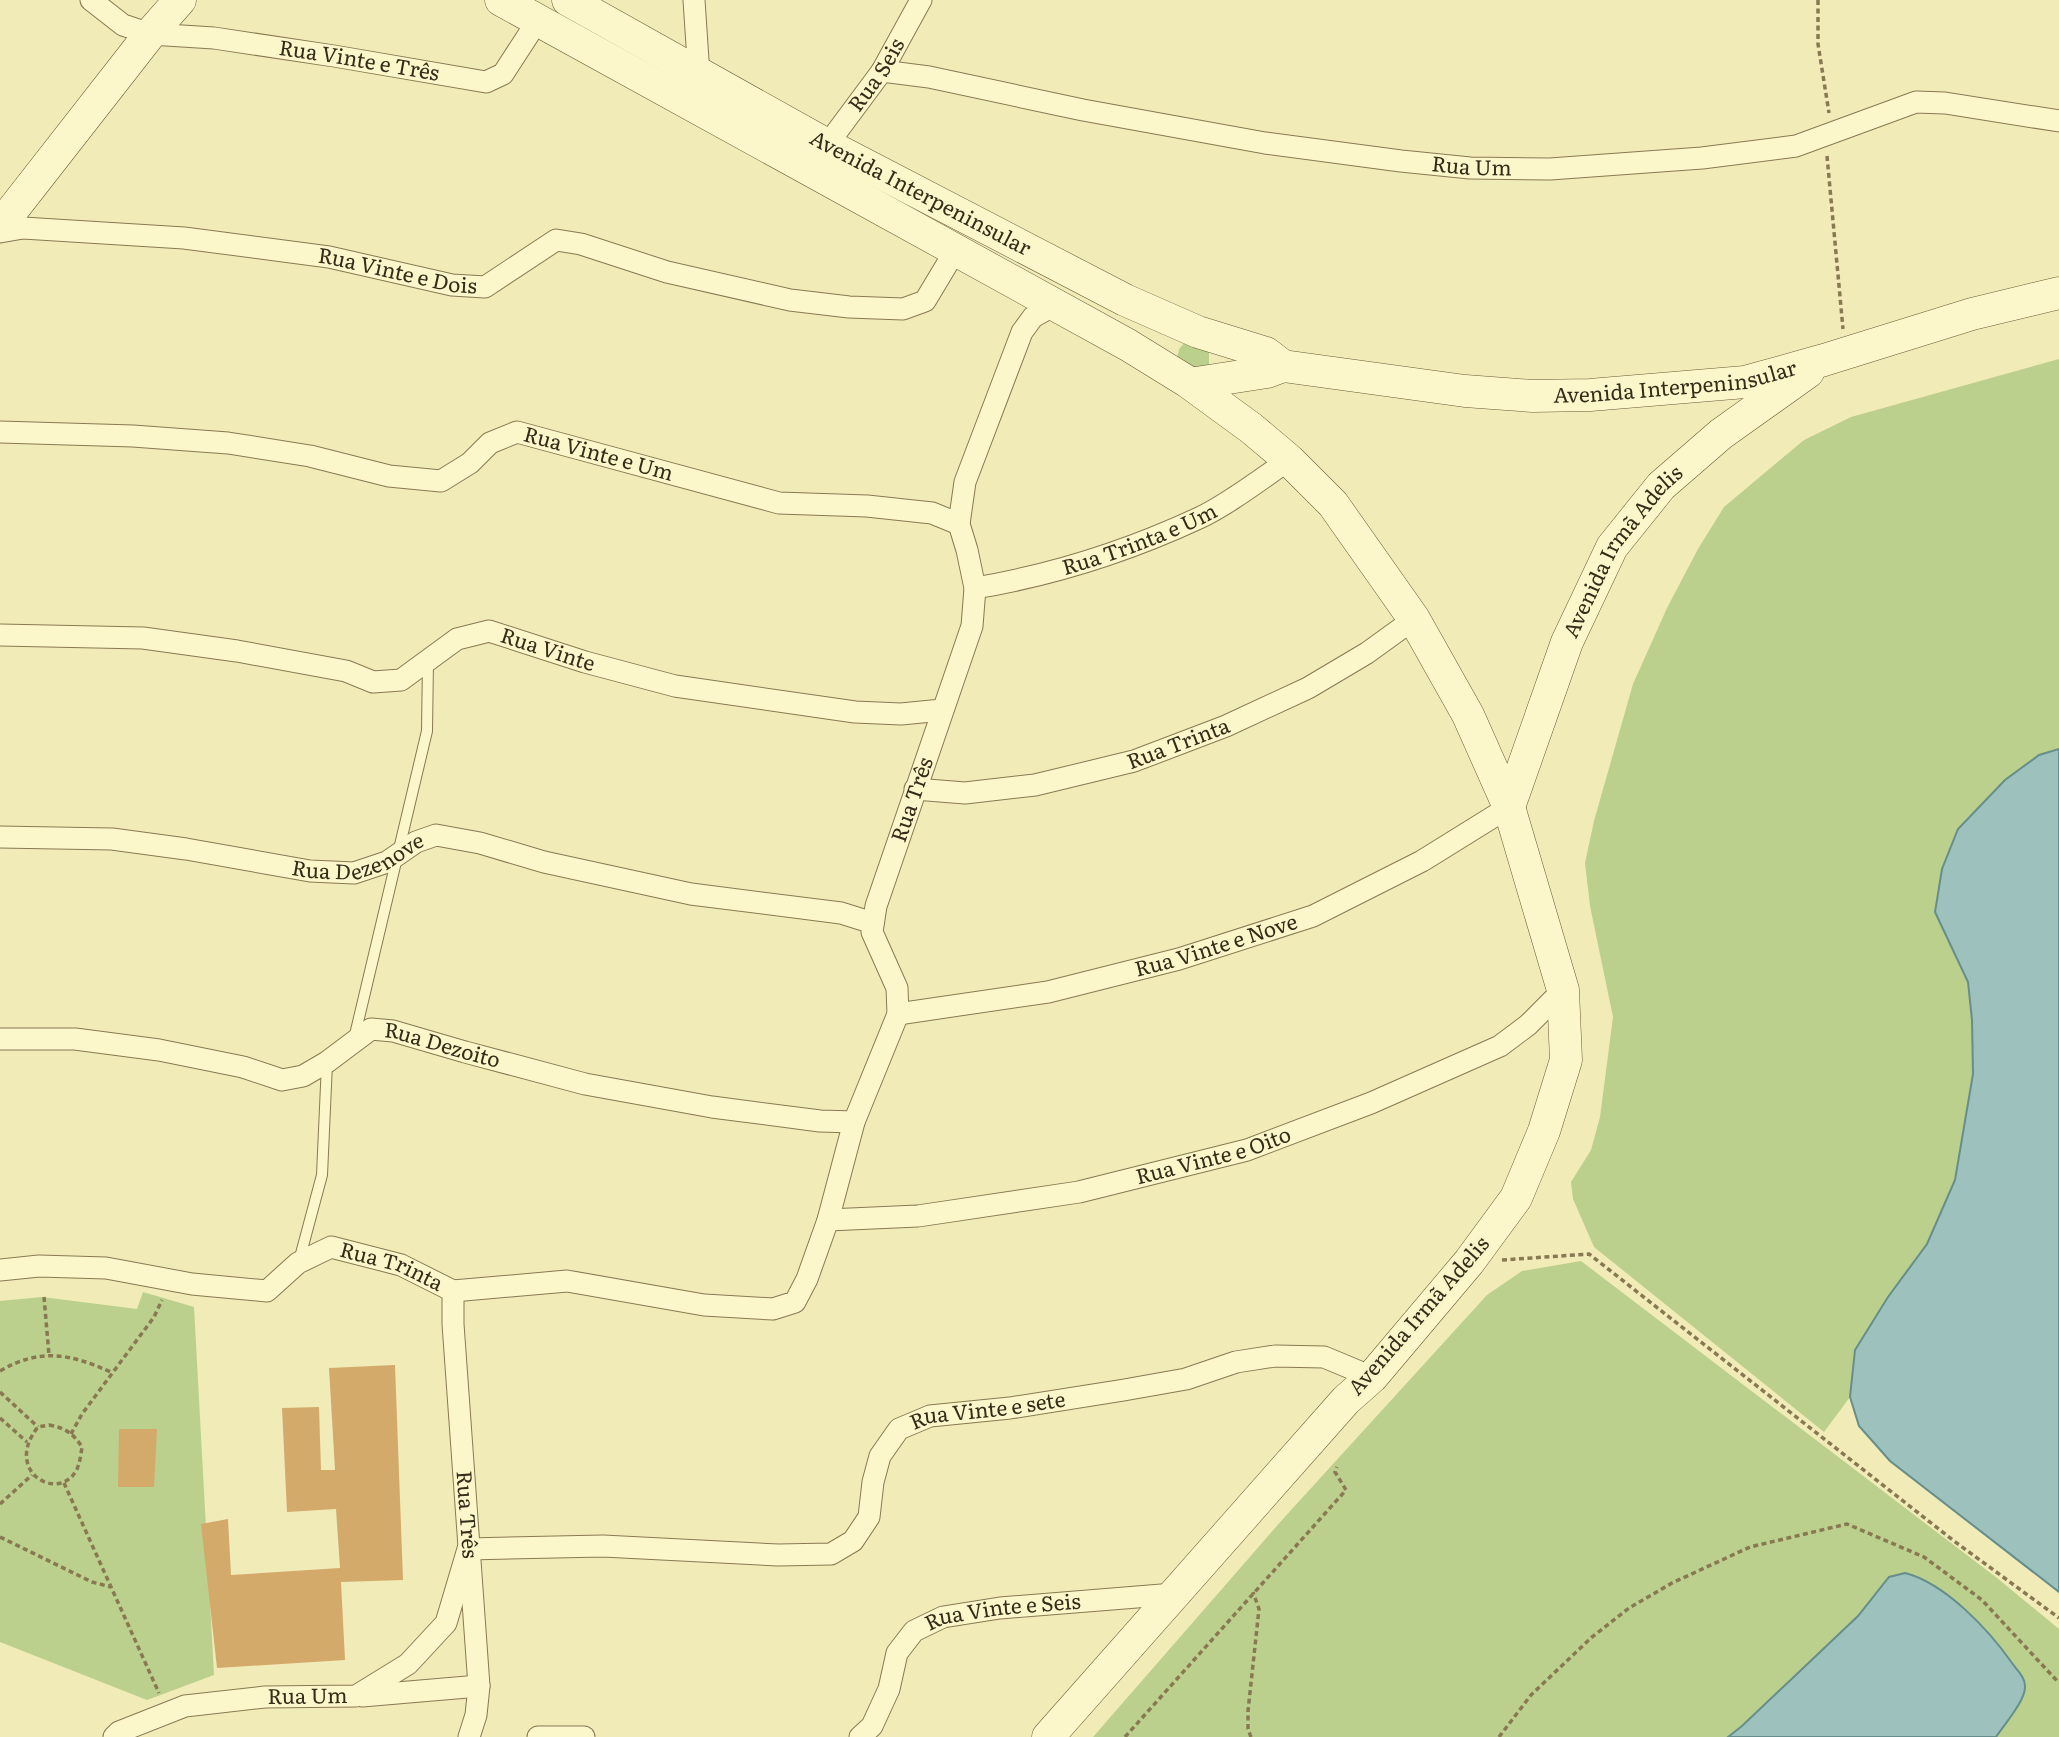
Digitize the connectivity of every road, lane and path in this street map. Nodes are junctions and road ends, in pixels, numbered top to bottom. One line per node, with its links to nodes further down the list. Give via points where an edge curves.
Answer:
1 (91, 0): 9 (street, Rua Vinte e Três, via 123,25)
2 (180, 0): 9 (street)
3 (501, 0): 8 (street, Avenida Interpeninsular)
4 (568, 0): 11 (street, Avenida Interpeninsular)
5 (694, 0): 11 (street)
6 (921, 0): 10 (street, Rua Seis)
7 (1818, 0): 13 (path, via 1818,44 1830,109)
8 (538, 20): 9 (street, Rua Vinte e Três, via 503,74 486,82 214,38); 16 (street, Avenida Interpeninsular)
9 (150, 34): 15 (street)
10 (882, 71): 13 (street, Rua Um, via 1265,143 1470,168 1550,169 1702,158 1796,146); 14 (street, Rua Seis)
11 (699, 75): 14 (street, Avenida Interpeninsular)
12 (2059, 121): 13 (street, Rua Um, via 1916,102)
13 (1825, 135): 20 (path, via 1843,331 1853,330)
14 (827, 145): 19 (street, Avenida Interpeninsular, via 1125,300)
15 (0, 229): 16 (street, Rua Vinte e Dois, via 184,239 330,257 452,285 485,287 556,240 790,300 903,309 925,300)
16 (956, 251): 18 (street, Avenida Interpeninsular)
17 (2059, 293): 20 (street, Avenida Interpeninsular)
18 (1055, 305): 23 (street, Avenida Interpeninsular); 26 (street, Rua Três, via 1033,317 1022,332 965,482)
19 (1202, 334): 22 (street, Avenida Interpeninsular, via 1266,353); 23 (street, via 1182,335 1170,348 1170,365)
20 (1856, 349): 21 (street, Avenida Interpeninsular)
21 (1824, 360): 22 (street, Avenida Interpeninsular, via 1745,382 1533,397); 33 (street, Avenida Irmã Adelis, via 1721,434 1661,486 1612,547 1567,642)
22 (1283, 366): 23 (street, Avenida Interpeninsular)
23 (1188, 381): 25 (street, Avenida Irmã Adelis)
24 (0, 432): 26 (street, Rua Vinte e Um, via 228,443 310,456 389,476 441,481 491,443 517,432 779,503 932,513)
25 (1289, 460): 27 (street, Rua Trinta e Um, via 1202,517 1108,555 1026,580); 28 (street, Avenida Irmã Adelis, via 1333,504)
26 (959, 524): 27 (street, Rua Três)
27 (975, 588): 31 (street, Rua Três, via 972,626)
28 (1414, 619): 32 (street, Rua Trinta, via 1308,688 1226,726 1133,761 1035,785 965,793); 33 (street, Avenida Irmã Adelis, via 1468,715)
29 (0, 635): 30 (street, Rua Vinte, via 143,638 346,671 373,682 401,680)
30 (428, 658): 31 (street, Rua Vinte, via 457,639 489,631 676,686 855,712); 35 (lane, via 427,731)
31 (942, 710): 32 (street, Rua Três)
32 (915, 789): 36 (street, Rua Três)
33 (1509, 807): 37 (street, Avenida Irmã Adelis); 38 (street, Rua Vinte e Nove, via 1422,861 1313,916 1179,959 1048,992)
34 (0, 837): 35 (street, Rua Dezenove, via 112,839 310,871 354,873)
35 (397, 855): 36 (street, Rua Dezenove, via 436,835 691,894 841,913); 40 (lane)
36 (873, 923): 38 (street, via 872,932 897,988)
37 (1563, 990): 43 (street, Rua Vinte e Oito, via 1500,1046 1247,1150 1079,1192 918,1216); 44 (street, Avenida Irmã Adelis, via 1566,1060 1544,1131 1516,1198)
38 (898, 1014): 42 (street)
39 (0, 1039): 41 (street, Rua Dezoito, via 75,1039 159,1050 282,1080 303,1076)
40 (353, 1041): 41 (street, Rua Dezoito); 42 (street, Rua Dezoito, via 371,1030 393,1031 585,1084 712,1107)
41 (327, 1062): 45 (lane, via 323,1175)
42 (854, 1122): 43 (street)
43 (828, 1220): 47 (street, Rua Trinta, via 795,1303 773,1309 704,1305 567,1280)
44 (1469, 1262): 53 (street, Avenida Irmã Adelis); 68 (path, via 1589,1254)
45 (298, 1263): 46 (street, Rua Trinta, via 267,1291 192,1284 106,1268); 47 (street, Rua Trinta, via 331,1247 401,1265)
46 (0, 1270)
47 (453, 1291): 64 (street, Rua Três)
48 (44, 1297): 50 (path)
49 (163, 1298): 52 (path)
50 (48, 1355): 51 (path, via 19,1360); 52 (path, via 79,1359)
51 (0, 1371)
52 (113, 1373): 57 (path)
53 (1371, 1377): 64 (street, Rua Vinte e sete, via 1324,1357 1275,1356 1124,1390 930,1416 900,1429 880,1456 869,1517 853,1541 831,1554 603,1546); 67 (street, Avenida Irmã Adelis)
54 (0, 1392): 56 (path)
55 (0, 1418): 58 (path)
56 (38, 1427): 57 (path, via 64,1428); 58 (path)
57 (71, 1434): 61 (path, via 82,1447 76,1470)
58 (27, 1442): 60 (path)
59 (1337, 1467): 66 (path, via 1335,1472 1346,1490)
60 (32, 1475): 61 (path, via 45,1482); 62 (path)
61 (64, 1483): 65 (path)
62 (0, 1504)
63 (0, 1537): 65 (path, via 69,1572)
64 (468, 1549): 70 (street, Rua Três); 72 (street, Rua Um, via 446,1623 408,1664)
65 (111, 1587): 71 (path)
66 (1253, 1592): 79 (path); 80 (path, via 1259,1609 1248,1711)
67 (1174, 1594): 77 (street, Rua Vinte e Seis, via 943,1617 914,1631 897,1653 889,1689 872,1726); 78 (street, Avenida Irmã Adelis)
68 (2059, 1618)
69 (2059, 1683): 81 (path, via 1982,1600 1924,1557 1847,1524 1750,1547 1629,1608 1531,1695)
70 (479, 1686): 72 (street); 74 (street, Rua Três)
71 (160, 1695)
72 (356, 1696): 73 (street, Rua Um, via 265,1697 185,1706)
73 (114, 1737)
74 (469, 1737)
75 (538, 1737): 76 (street)
76 (584, 1737)
77 (860, 1737)
78 (1048, 1737)
79 (1125, 1737)
80 (1251, 1737)
81 (1499, 1737)

